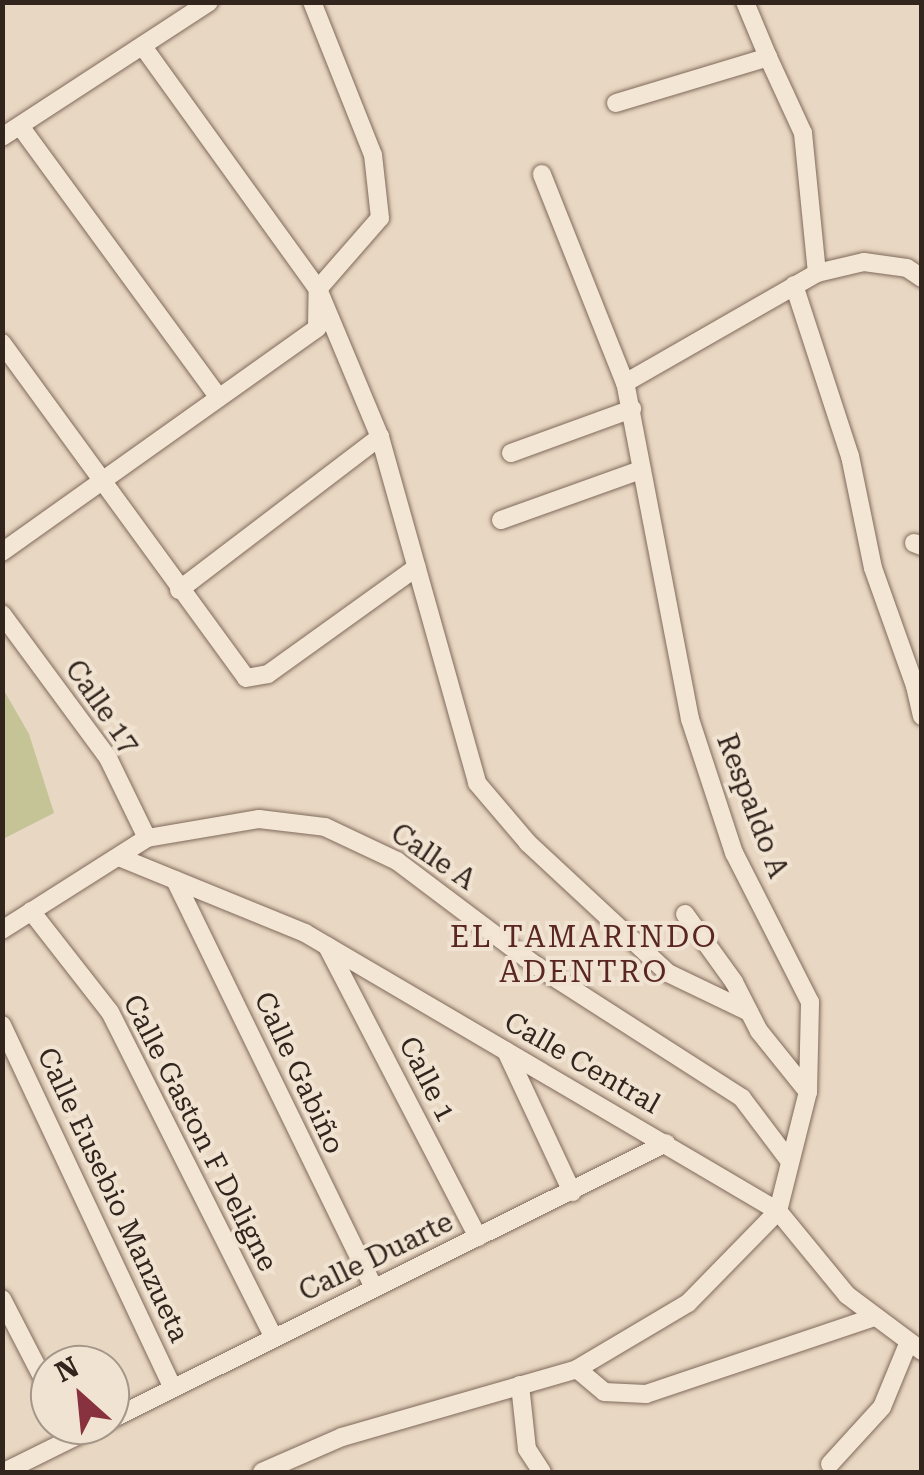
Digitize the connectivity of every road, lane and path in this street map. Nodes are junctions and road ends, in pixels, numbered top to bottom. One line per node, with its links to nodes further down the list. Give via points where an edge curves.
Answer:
1 (208, 2): 4 (street)
2 (312, 2): 13 (street, via 356,104 383,204 380,218)
3 (745, 2): 5 (street)
4 (144, 48): 7 (street); 13 (street)
5 (768, 57): 6 (street); 10 (street, via 802,133)
6 (616, 103)
7 (20, 126): 8 (street); 16 (street)
8 (2, 137)
9 (542, 174): 15 (street, Respaldo A)
10 (817, 273): 11 (street, via 864,262 907,268); 12 (street)
11 (922, 278)
12 (794, 286): 15 (street); 27 (street, via 850,456 873,568)
13 (318, 289): 16 (street, via 317,328); 18 (street)
14 (2, 343): 21 (street)
15 (626, 383): 17 (street, Respaldo A)
16 (218, 396): 21 (street)
17 (632, 409): 19 (street); 20 (street, Respaldo A)
18 (380, 437): 24 (street); 25 (street)
19 (511, 453)
20 (641, 470): 22 (street); 39 (street, Respaldo A, via 690,719 734,852 810,1002)
21 (100, 485): 23 (street); 25 (street)
22 (501, 520)
23 (2, 552)
24 (417, 568): 25 (street, via 268,674 246,678); 36 (street, via 478,783 528,843 668,973)
25 (179, 590)
26 (2, 614): 29 (street, Calle 17, via 108,758)
27 (918, 684): 28 (street)
28 (922, 716)
29 (147, 838): 30 (street); 41 (street, Calle A, via 260,819 326,827 397,860 535,964 742,1098)
30 (119, 857): 31 (street, Calle Central); 32 (street)
31 (176, 880): 35 (street, Calle Central); 45 (street, Calle Gabiño)
32 (31, 912): 34 (street); 48 (street, Calle Gaston F Deligne, via 110,1012)
33 (685, 914): 36 (street)
34 (2, 930)
35 (327, 946): 38 (street, Calle Central); 44 (street, Calle 1)
36 (749, 1012): 39 (street)
37 (2, 1025): 53 (street, Calle Eusebio Manzueta)
38 (506, 1050): 40 (street, Calle Central); 42 (street)
39 (808, 1092): 41 (street, Respaldo A)
40 (666, 1143): 42 (street, Calle Duarte); 43 (street, Calle Central)
41 (788, 1159): 43 (street, Respaldo A)
42 (572, 1192): 44 (street, Calle Duarte)
43 (778, 1212): 47 (street, Calle Central); 51 (street, via 688,1302)
44 (478, 1238): 45 (street, Calle Duarte)
45 (374, 1288): 48 (street, Calle Duarte)
46 (2, 1298): 50 (street)
47 (872, 1318): 49 (street, Calle Central); 51 (street, via 646,1394 604,1392)
48 (274, 1338): 53 (street, Calle Duarte)
49 (915, 1348): 56 (street, via 882,1407)
50 (30, 1353)
51 (577, 1368): 52 (street)
52 (520, 1386): 58 (street, via 342,1437); 59 (street, via 526,1450)
53 (173, 1388): 54 (street, Calle Duarte)
54 (130, 1410)
55 (47, 1445): 57 (street)
56 (830, 1464)
57 (4, 1472)
58 (262, 1472)
59 (542, 1472)

